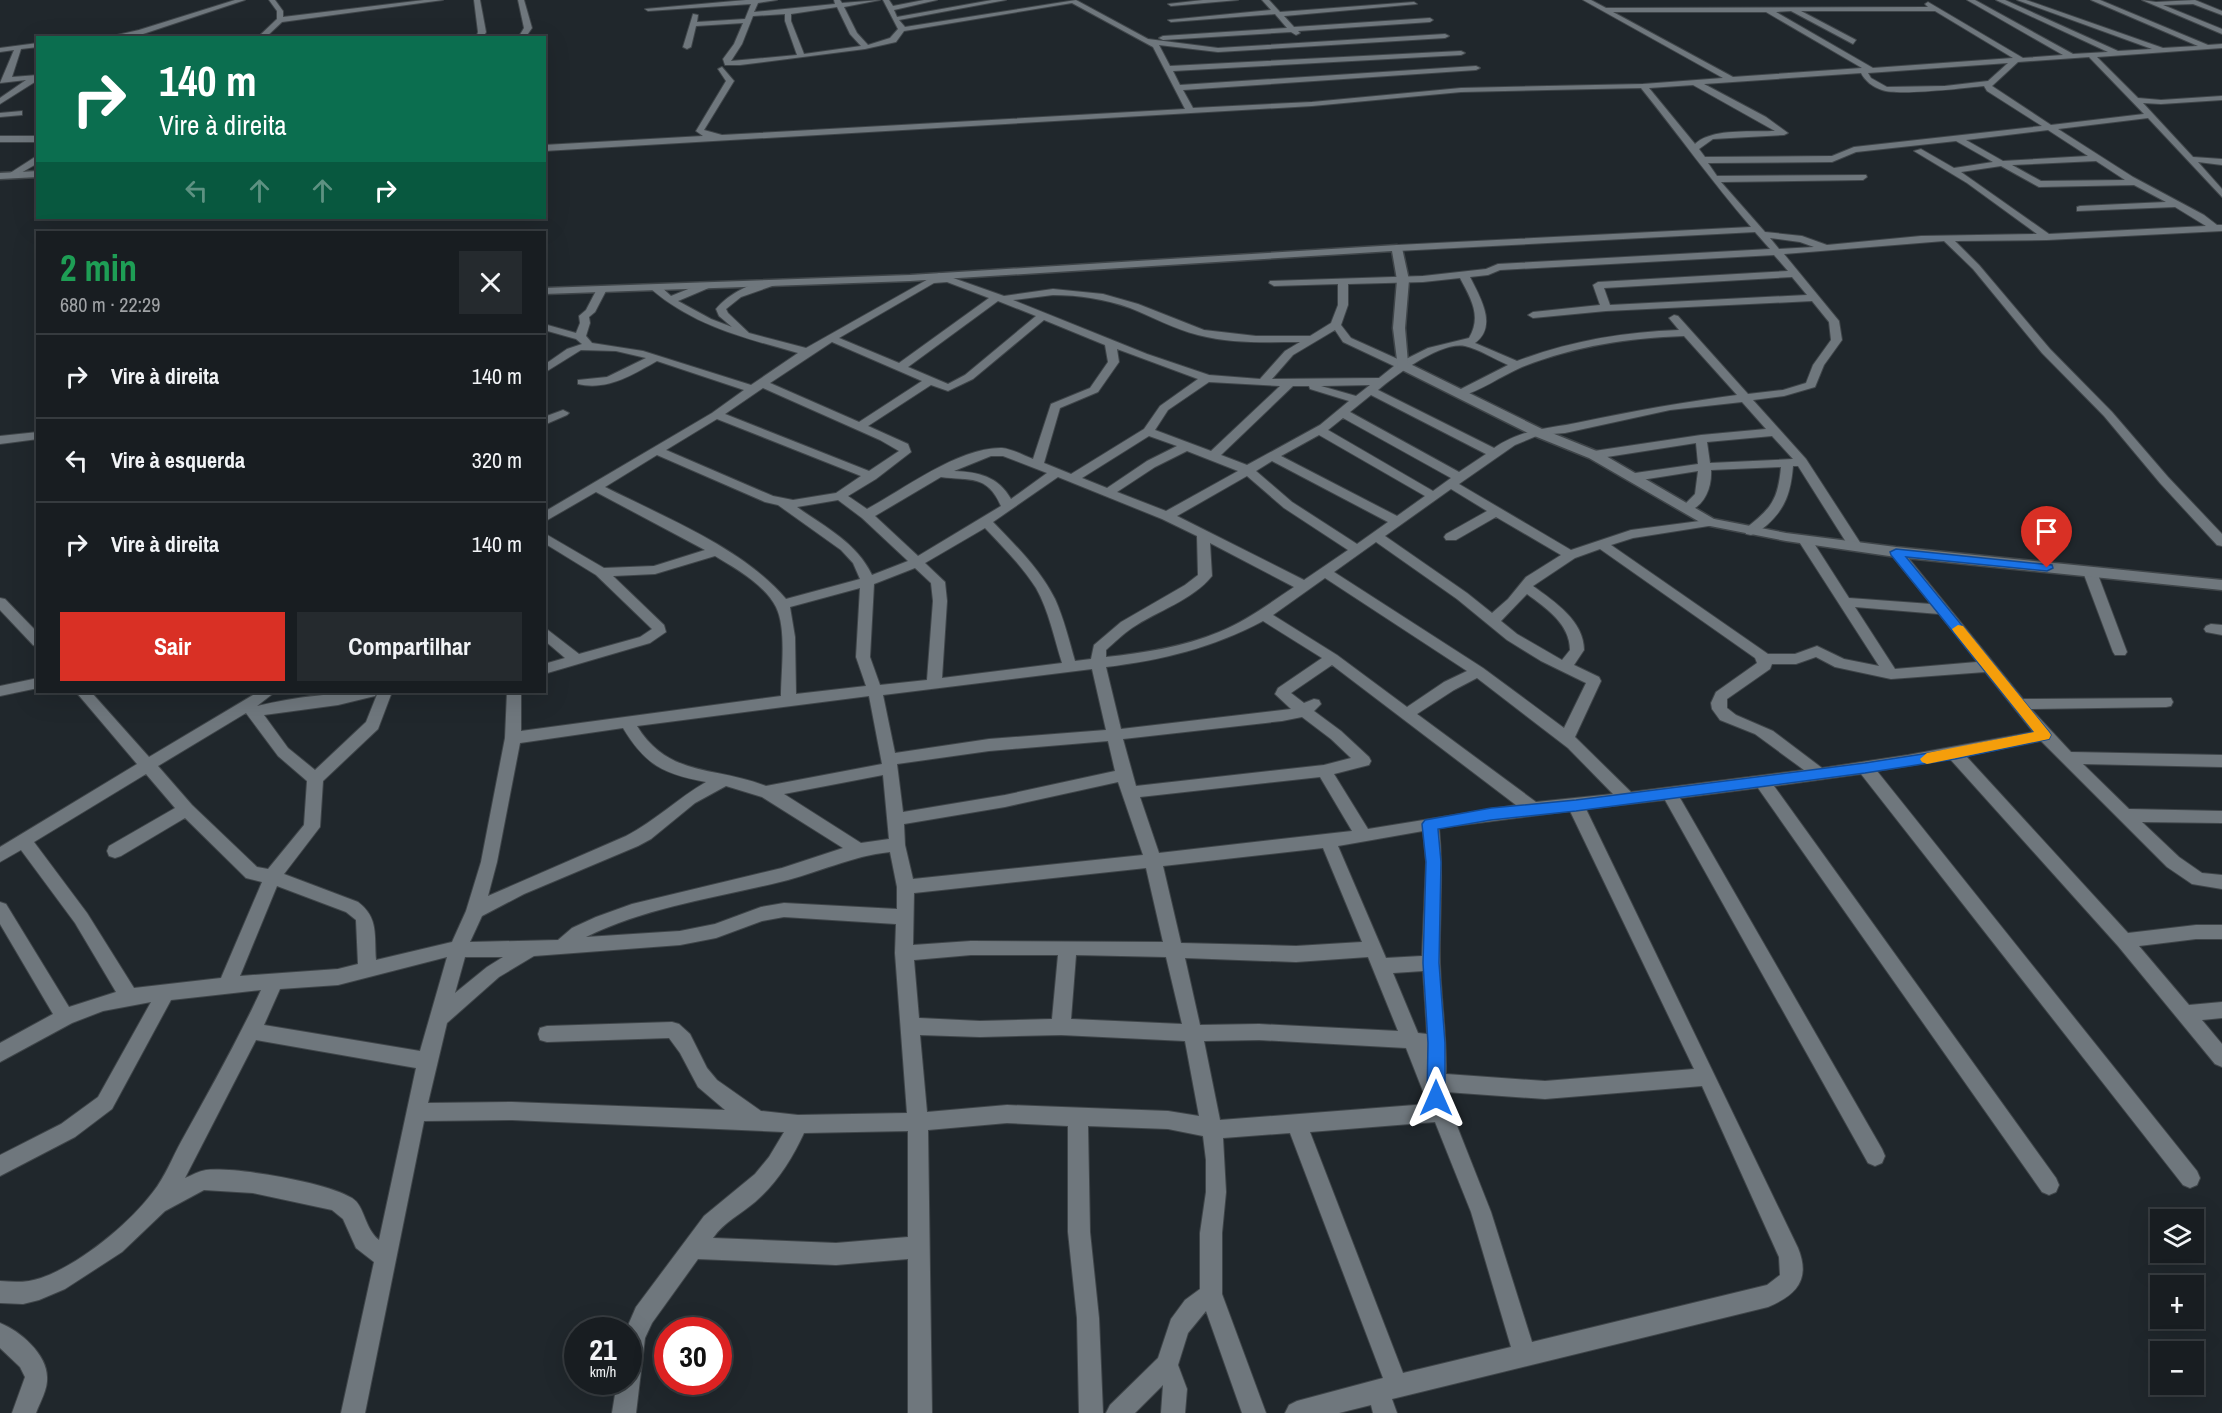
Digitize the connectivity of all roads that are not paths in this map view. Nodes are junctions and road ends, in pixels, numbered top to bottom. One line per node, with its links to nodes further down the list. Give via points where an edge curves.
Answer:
1 (242, 0): 59 (street)
2 (272, 0): 50 (street, via 280,11)
3 (349, 0): 43 (street)
4 (440, 0): 28 (street)
5 (477, 0): 61 (street)
6 (521, 0): 62 (street, via 528,28)
7 (774, 0): 22 (street)
8 (877, 0): 30 (street)
9 (886, 0): 36 (street)
10 (934, 0): 36 (street)
11 (1003, 0): 33 (street)
12 (1072, 0): 45 (street); 64 (street)
13 (1235, 0): 34 (street)
14 (1265, 0): 46 (street)
15 (1586, 0): 42 (street)
16 (1835, 0): 39 (street)
17 (1920, 0): 24 (street); 41 (street)
18 (1970, 0): 78 (street)
19 (1999, 0): 75 (street)
20 (2047, 0): 25 (street)
21 (2094, 0): 53 (street)
22 (765, 1): 29 (street)
23 (1752, 1): 37 (street)
24 (1859, 1): 40 (street)
25 (2023, 1): 55 (street)
26 (2149, 1): 27 (street); 58 (street)
27 (2191, 1): 47 (street)
28 (405, 2): 43 (street)
29 (755, 2): 32 (street); 48 (street)
30 (837, 2): 44 (street); 68 (street)
31 (1412, 2): 46 (street); 52 (street)
32 (700, 3): 35 (street); 54 (street)
33 (987, 3): 45 (street); 49 (street)
34 (1171, 4)
35 (648, 9)
36 (890, 9): 49 (street)
37 (1767, 9): 38 (street); 42 (street); 84 (street)
38 (1791, 9): 39 (street); 65 (street)
39 (1845, 9): 40 (street)
40 (1868, 9): 41 (street)
41 (1936, 9): 80 (street)
42 (1606, 10): 89 (street)
43 (358, 11): 50 (street)
44 (788, 12): 48 (street); 76 (street)
45 (1001, 13): 57 (street)
46 (1278, 13): 51 (street); 56 (street)
47 (2222, 13)
48 (749, 18): 54 (street); 76 (street, via 727,63)
49 (896, 19): 57 (street)
50 (280, 20): 60 (street)
51 (1171, 20)
52 (1430, 20): 56 (street); 63 (street)
53 (2144, 20): 55 (street); 71 (street)
54 (693, 24): 69 (street)
55 (2097, 26): 73 (street)
56 (1291, 28): 64 (street); 66 (street)
57 (902, 29): 68 (street, via 893,40)
58 (2222, 32)
59 (138, 35)
60 (262, 36)
61 (480, 36)
62 (522, 36)
63 (1446, 36): 66 (street); 74 (street)
64 (1148, 40): 66 (street, via 1210,50); 81 (street, via 1158,48)
65 (1853, 42)
66 (1306, 44): 79 (street)
67 (36, 45): 70 (street)
68 (865, 46): 76 (street)
69 (687, 47)
70 (18, 48): 72 (street); 90 (street)
71 (2217, 48): 73 (street)
72 (0, 50)
73 (2165, 51): 75 (street)
74 (1461, 53): 79 (street); 82 (street)
75 (2118, 53): 77 (street)
76 (801, 56)
77 (2092, 56): 78 (street); 99 (street)
78 (2073, 57): 80 (street)
79 (1321, 61): 81 (street); 88 (street)
80 (2019, 61): 84 (street); 93 (street)
81 (1167, 68): 95 (street)
82 (1476, 68): 85 (street); 88 (street)
83 (722, 69): 108 (street, via 730,81 700,132)
84 (1867, 70): 89 (street); 93 (street, via 1868,79 1885,89)
85 (1483, 75)
86 (36, 76): 90 (street)
87 (36, 77): 100 (street)
88 (1336, 78): 95 (street); 98 (street)
89 (1730, 79): 91 (street)
90 (3, 80)
91 (1694, 81): 94 (street); 114 (street, via 1784,132 1713,137)
92 (1489, 82): 96 (street)
93 (1990, 83): 102 (street, via 1990,89)
94 (1643, 86): 96 (street); 114 (street)
95 (1177, 88): 101 (street)
96 (1496, 89): 98 (street)
97 (2222, 98): 99 (street, via 2161,102)
98 (1357, 99): 101 (street)
99 (2136, 99): 105 (street)
100 (0, 102)
101 (1190, 111): 108 (street)
102 (2022, 111): 106 (street); 107 (street)
103 (19, 113): 104 (street)
104 (0, 115)
105 (2150, 116): 106 (street); 119 (street)
106 (2048, 127): 107 (street); 117 (street)
107 (2020, 130): 109 (street)
108 (761, 137): 113 (street)
109 (1955, 137): 112 (street); 123 (street)
110 (0, 139): 111 (street)
111 (36, 139)
112 (1906, 144): 115 (street); 116 (street, via 1854,150)
113 (546, 148)
114 (1695, 149): 121 (street)
115 (1918, 151): 116 (street, via 1859,160); 124 (street)
116 (1840, 157): 118 (street)
117 (2096, 158): 123 (street); 131 (street)
118 (1813, 159): 121 (street); 128 (street)
119 (2190, 159): 122 (street); 132 (street)
120 (36, 160): 126 (street)
121 (1703, 160): 130 (street)
122 (2222, 162)
123 (2004, 164): 124 (street); 131 (street, via 2042,185)
124 (1953, 171): 139 (street)
125 (36, 174): 126 (street)
126 (11, 175): 127 (street)
127 (0, 176)
128 (1820, 177): 129 (street); 130 (street)
129 (1863, 177)
130 (1714, 179): 138 (street)
131 (2134, 182): 135 (street)
132 (2211, 182): 133 (street); 134 (street)
133 (2222, 183)
134 (2222, 194)
135 (2177, 204): 136 (street); 137 (street)
136 (2080, 209)
137 (2219, 229): 139 (street)
138 (1760, 232): 141 (street, via 1798,238); 142 (street); 143 (street)
139 (2047, 237): 140 (street)
140 (1947, 239): 141 (street); 241 (street)
141 (1810, 246): 143 (street)
142 (1397, 248): 146 (street); 147 (street)
143 (1776, 252): 144 (street); 145 (street, via 1498,267)
144 (1793, 274): 156 (street); 158 (street, via 1598,285)
145 (1464, 275): 147 (street); 171 (street, via 1482,315 1482,326 1473,340)
146 (936, 278): 149 (street); 155 (street); 168 (street)
147 (1403, 280): 148 (street); 178 (street, via 1399,328)
148 (1343, 281): 150 (street); 162 (street, via 1343,305)
149 (771, 283): 151 (street); 165 (street, via 742,293 721,309)
150 (1274, 283)
151 (706, 285): 152 (street); 157 (street)
152 (655, 287): 153 (street); 157 (street)
153 (602, 289): 154 (street); 166 (street, via 584,316)
154 (546, 291)
155 (1001, 298): 159 (street); 167 (street, via 1058,292 1083,294 1119,300 1190,330 1219,337); 179 (street)
156 (1814, 298): 158 (street); 190 (street, via 1834,321 1838,332 1837,342 1820,361 1811,385)
157 (670, 301): 165 (street, via 705,322)
158 (1606, 308): 160 (street)
159 (1044, 315): 170 (street); 182 (street, via 960,384 944,388)
160 (1533, 315)
161 (1674, 318): 164 (street)
162 (1336, 325): 167 (street); 169 (street)
163 (546, 328): 166 (street)
164 (1687, 333): 177 (street, via 1619,336); 190 (street)
165 (745, 334): 174 (street)
166 (580, 337): 172 (street)
167 (1314, 337): 169 (street); 185 (street, via 1289,354)
168 (831, 338): 174 (street); 179 (street)
169 (1347, 340): 178 (street)
170 (1110, 342): 173 (street); 176 (street)
171 (1466, 343): 177 (street); 178 (street, via 1432,351)
172 (592, 346): 175 (street); 180 (street, via 574,349)
173 (1128, 350): 176 (street); 181 (street)
174 (807, 352): 187 (street)
175 (655, 358): 184 (street, via 610,380); 187 (street)
176 (1114, 362): 212 (street, via 1094,389 1055,406)
177 (1514, 364): 189 (street)
178 (1402, 365): 183 (street); 189 (street)
179 (899, 368): 182 (street)
180 (546, 369)
181 (1207, 378): 185 (street); 197 (street, via 1158,414)
182 (929, 381): 196 (street)
183 (1380, 381): 186 (street); 188 (street)
184 (582, 382)
185 (1263, 382): 186 (street)
186 (1296, 383): 191 (street); 208 (street)
187 (756, 386): 194 (street); 196 (street)
188 (1370, 390): 191 (street); 206 (street)
189 (1459, 394): 199 (street)
190 (1743, 398): 199 (street, via 1670,407); 200 (street)
191 (1357, 400): 193 (street)
192 (563, 413): 195 (street)
193 (1342, 413): 198 (street); 220 (street)
194 (716, 415): 205 (street); 217 (street)
195 (546, 421)
196 (860, 426): 217 (street, via 905,450)
197 (1148, 430): 204 (street); 219 (street)
198 (1320, 430): 209 (street); 224 (street)
199 (1537, 432): 206 (street); 207 (street)
200 (1773, 432): 202 (street); 210 (street)
201 (36, 435): 203 (street)
202 (1701, 439): 207 (street); 213 (street)
203 (0, 440)
204 (1187, 446): 208 (street); 222 (street, via 1150,464)
205 (655, 450): 221 (street); 225 (street)
206 (1494, 453): 220 (street)
207 (1594, 455): 218 (street)
208 (1213, 456): 214 (street)
209 (1273, 457): 214 (street); 232 (street)
210 (1802, 462): 211 (street); 243 (street)
211 (1787, 464): 213 (street); 235 (street, via 1781,504)
212 (1037, 465): 215 (street); 216 (street, via 994,451 970,458)
213 (1704, 467): 218 (street); 227 (street, via 1702,491)
214 (1248, 470): 230 (street); 244 (street, via 1288,505)
215 (1057, 472): 219 (street); 226 (street)
216 (941, 474): 226 (street, via 987,478 1001,490); 229 (street)
217 (872, 476): 223 (street)
218 (1635, 477): 227 (street)
219 (1072, 478): 222 (street)
220 (1455, 481): 224 (street); 228 (street)
221 (595, 487): 231 (street); 245 (street)
222 (1109, 492): 230 (street)
223 (840, 496): 225 (street); 229 (street)
224 (1433, 496): 232 (street)
225 (784, 504): 252 (street, via 846,547 859,561)
226 (1008, 507): 234 (street)
227 (1687, 508): 233 (street)
228 (1497, 511): 238 (street); 247 (street)
229 (867, 515): 248 (street)
230 (1167, 516): 236 (street)
231 (546, 517)
232 (1397, 521): 237 (street)
233 (1710, 522): 235 (street); 242 (street, via 1648,530)
234 (987, 523): 248 (street); 270 (street, via 1046,594)
235 (1751, 531): 240 (street)
236 (1203, 534): 254 (street); 268 (street, via 1205,576 1126,625 1099,648)
237 (1376, 536): 244 (street); 261 (street)
238 (1451, 537)
239 (546, 538): 249 (street)
240 (1805, 540): 243 (street); 257 (street)
241 (2222, 543)
242 (1601, 544): 247 (street); 266 (street)
243 (1856, 548): 246 (street)
244 (1356, 549): 250 (street)
245 (717, 551): 249 (street, via 655,570); 258 (street, via 753,575)
246 (1896, 552): 251 (street); 259 (street)
247 (1570, 555): 255 (street)
248 (917, 561): 252 (street); 276 (street, via 940,586)
249 (601, 572): 267 (street, via 659,632 645,640)
250 (1324, 572): 254 (street); 273 (street)
251 (2090, 572): 253 (street); 264 (street)
252 (868, 581): 258 (street); 277 (street, via 863,657)
253 (2222, 585)
254 (1304, 586): 260 (street)
255 (1524, 586): 261 (street); 269 (street, via 1558,611 1569,627 1577,644)
256 (0, 602): 263 (street)
257 (1845, 602): 259 (street); 274 (street)
258 (783, 605): 284 (street, via 788,636)
259 (1943, 610): 271 (street)
260 (1263, 615): 265 (street); 268 (street, via 1200,644)
261 (1492, 621): 269 (street, via 1529,648)
262 (546, 634): 267 (street)
263 (36, 640)
264 (2120, 652)
265 (1332, 658): 288 (street, via 1283,692 1284,698); 289 (street)
266 (1764, 659): 274 (street, via 1792,659 1817,651 1840,663); 302 (street, via 1763,666 1721,696 1719,710 1782,742)
267 (577, 660): 272 (street)
268 (1098, 664): 270 (street); 291 (street)
269 (1565, 665): 294 (street, via 1594,681)
270 (1070, 667): 276 (street)
271 (1989, 667): 274 (street); 286 (street)
272 (546, 668)
273 (1477, 672): 289 (street); 294 (street)
274 (1891, 674)
275 (36, 683): 278 (street)
276 (934, 684): 277 (street)
277 (875, 690): 284 (street); 298 (street)
278 (0, 691)
279 (84, 693): 299 (street)
280 (267, 693): 287 (street)
281 (366, 693): 287 (street, via 338,700)
282 (385, 693): 304 (street, via 373,725)
283 (514, 693): 293 (street)
284 (788, 700): 290 (street)
285 (2166, 702): 286 (street)
286 (2018, 704): 292 (street)
287 (251, 708): 299 (street); 304 (street, via 283,752)
288 (1309, 708): 291 (street, via 1282,717); 301 (street, via 1363,759)
289 (1407, 714): 313 (street)
290 (628, 724): 293 (street); 305 (street, via 644,749 667,765)
291 (1114, 735): 298 (street, via 989,745); 303 (street)
292 (2044, 735): 295 (street); 296 (street)
293 (513, 738): 330 (street, via 489,862)
294 (1567, 738): 310 (street)
295 (1955, 754): 300 (street); 333 (street)
296 (2070, 759): 297 (street); 314 (street)
297 (2222, 761)
298 (889, 764): 307 (street); 316 (street)
299 (148, 766): 312 (street); 319 (street)
300 (1865, 768): 302 (street); 374 (street)
301 (1324, 771): 308 (street); 318 (street)
302 (1817, 773): 306 (street)
303 (1124, 775): 308 (street); 316 (street)
304 (315, 779): 326 (street, via 312,827)
305 (724, 780): 307 (street); 330 (street, via 689,799 632,841)
306 (1761, 780): 309 (street); 376 (street)
307 (766, 792): 322 (street)
308 (1132, 792): 325 (street)
309 (1669, 793): 310 (street); 371 (street)
310 (1627, 798): 311 (street)
311 (1576, 806): 313 (street); 362 (street)
312 (186, 809): 323 (street); 326 (street, via 252,873)
313 (1533, 809): 317 (street)
314 (2126, 815): 315 (street); 327 (street, via 2187,873 2198,879)
315 (2222, 817)
316 (896, 819): 321 (street)
317 (1430, 824): 318 (street); 341 (street, via 1434,862)
318 (1363, 835): 320 (street)
319 (24, 841): 324 (street); 347 (street, via 81,918)
320 (1328, 841): 325 (street); 339 (street)
321 (897, 845): 322 (street); 328 (street)
322 (858, 850): 334 (street, via 784,874 611,918 577,933)
323 (115, 851)
324 (0, 855)
325 (1153, 860): 328 (street); 338 (street)
326 (272, 877): 343 (street, via 352,907 362,915); 345 (street)
327 (2222, 882)
328 (906, 887): 331 (street)
329 (0, 909): 350 (street)
330 (475, 911): 335 (street)
331 (905, 917): 334 (street, via 784,910 680,938); 340 (street)
332 (2222, 932): 333 (street)
333 (2124, 940): 349 (street)
334 (563, 946): 336 (street)
335 (458, 949): 336 (street); 343 (street, via 429,952); 351 (street)
336 (531, 949): 351 (street, via 493,972)
337 (1068, 949): 338 (street); 340 (street, via 960,948); 353 (street)
338 (1173, 949): 339 (street, via 1296,954); 355 (street)
339 (1373, 949): 342 (street)
340 (904, 953): 352 (street)
341 (1431, 963): 342 (street); 358 (street)
342 (1381, 966): 357 (street)
343 (367, 969): 344 (street)
344 (274, 983): 345 (street); 354 (street)
345 (227, 985): 346 (street)
346 (166, 992): 347 (street); 372 (street, via 105,1103 68,1132)
347 (129, 997): 350 (street)
348 (2222, 1010): 349 (street)
349 (2185, 1013): 360 (street)
350 (65, 1017): 359 (street)
351 (438, 1019): 361 (street)
352 (911, 1026): 353 (street); 367 (street)
353 (1061, 1028): 355 (street)
354 (252, 1031): 361 (street); 373 (street)
355 (1193, 1033): 357 (street); 370 (street)
356 (547, 1034): 366 (street, via 672,1030 680,1035 705,1081)
357 (1410, 1039): 358 (street); 363 (street)
358 (1437, 1043): 363 (street)
359 (0, 1053)
360 (2222, 1058)
361 (426, 1061): 364 (street)
362 (1707, 1077): 363 (street); 385 (street, via 1790,1256 1791,1281 1782,1291 1768,1296)
363 (1438, 1097): 369 (street); 385 (street, via 1481,1212)
364 (416, 1112): 366 (street, via 512,1111); 380 (street)
365 (1078, 1117): 367 (street, via 1006,1114); 370 (street, via 1168,1120); 393 (street, via 1079,1232 1088,1318)
366 (758, 1120): 368 (street)
367 (918, 1122): 368 (street); 379 (street)
368 (798, 1124): 378 (street, via 779,1162 756,1187 720,1214)
369 (1297, 1124): 370 (street); 387 (street)
370 (1212, 1130): 382 (street, via 1216,1170)
371 (1875, 1156)
372 (0, 1166)
373 (175, 1174): 375 (street); 377 (street)
374 (2190, 1178)
375 (203, 1180): 377 (street); 380 (street, via 227,1180 332,1199 346,1206 362,1239)
376 (2049, 1185)
377 (159, 1203): 381 (street, via 122,1239 72,1273 31,1292)
378 (694, 1248): 379 (street, via 836,1254); 383 (street)
379 (918, 1248): 392 (street)
380 (386, 1257): 390 (street)
381 (0, 1292)
382 (1211, 1294): 386 (street, via 1193,1308 1179,1327); 396 (street)
383 (642, 1319)
384 (1, 1336): 389 (street, via 28,1361 36,1375)
385 (1525, 1355): 387 (street)
386 (1167, 1365): 394 (street); 395 (street, via 1176,1389)
387 (1387, 1388): 397 (street); 398 (street)
388 (626, 1395): 391 (street)
389 (24, 1413)
390 (353, 1413)
391 (624, 1413)
392 (920, 1413)
393 (1091, 1413)
394 (1118, 1413)
395 (1173, 1413)
396 (1254, 1413)
397 (1297, 1413)
398 (1385, 1413)

